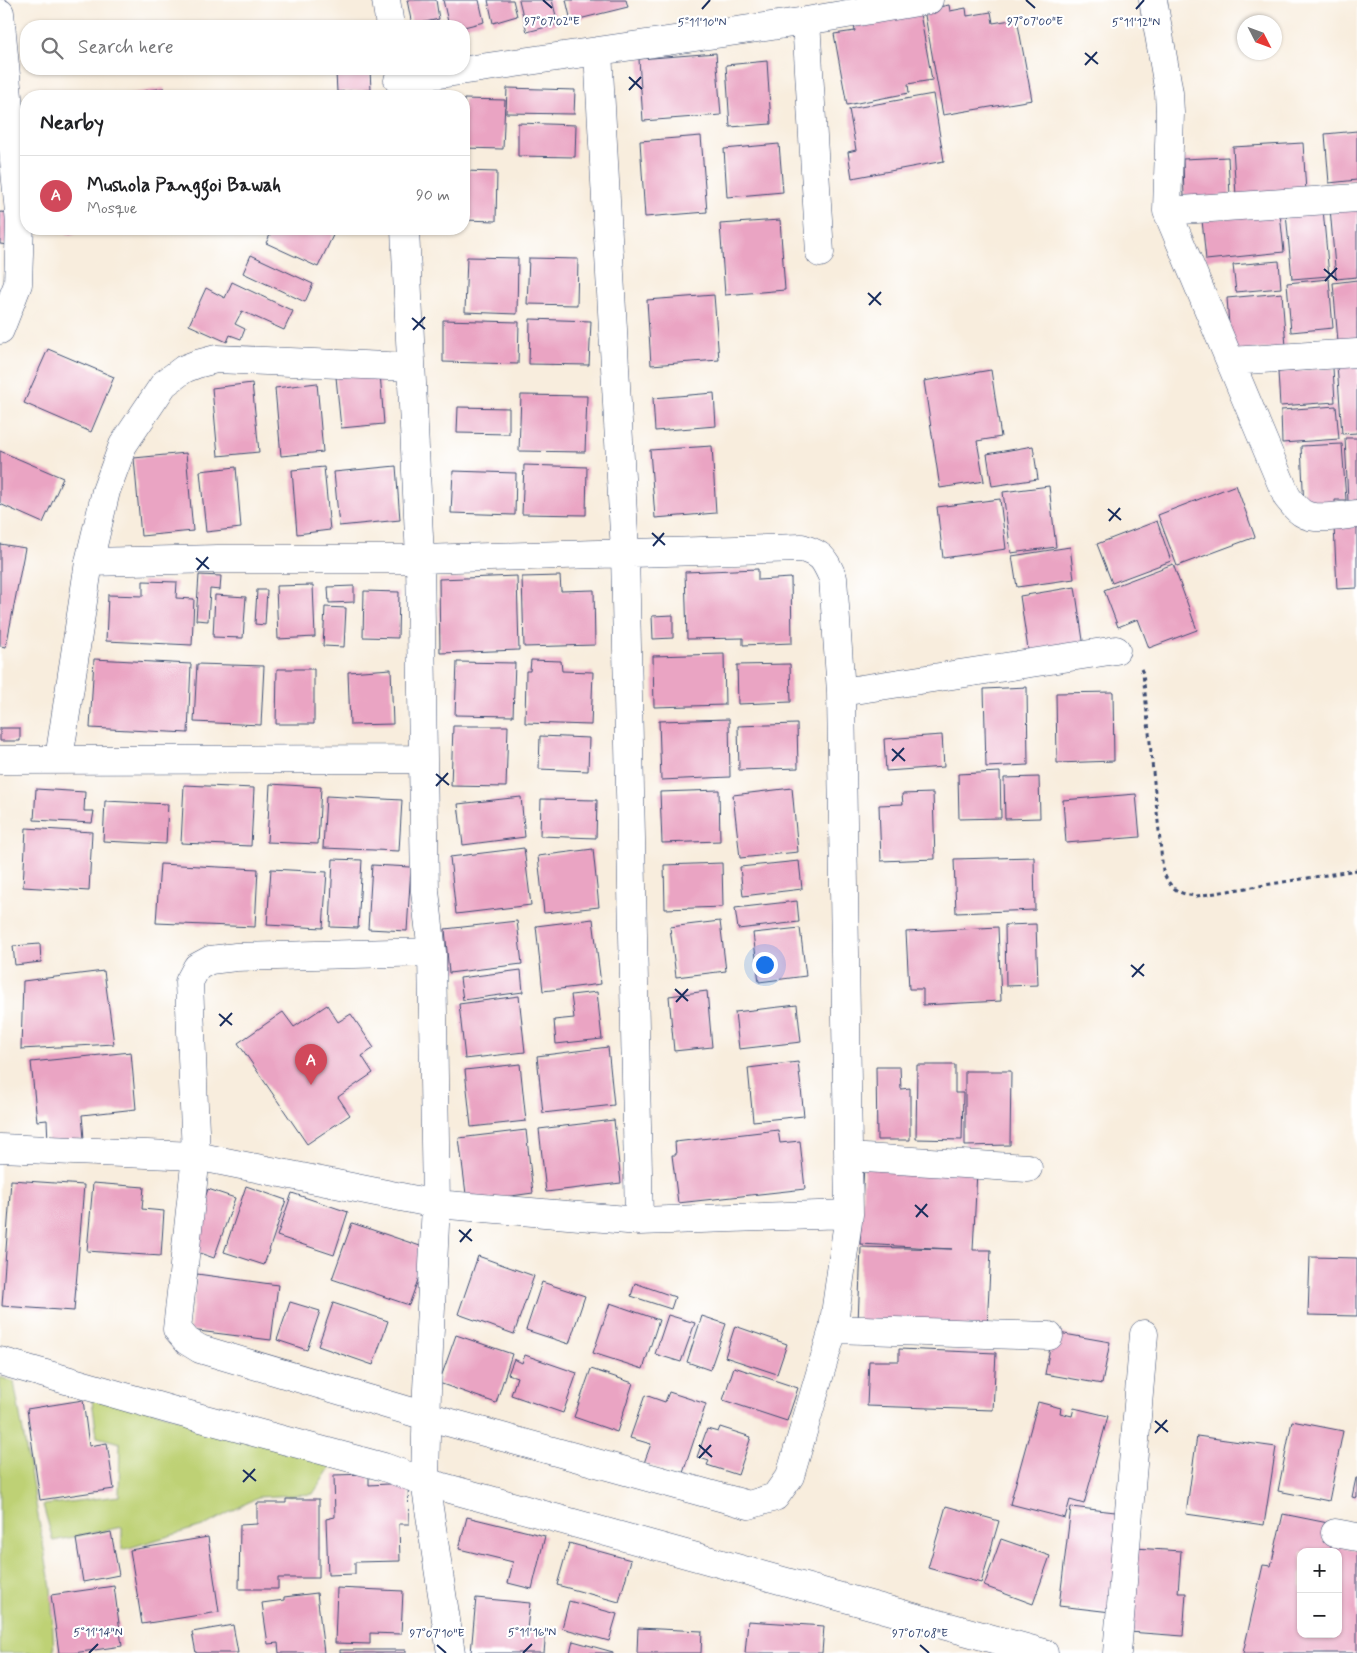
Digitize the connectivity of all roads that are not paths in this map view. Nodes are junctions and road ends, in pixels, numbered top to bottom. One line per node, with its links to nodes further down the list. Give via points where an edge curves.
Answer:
1 (386, 0): 5 (street)
2 (929, 0): 6 (street)
3 (1153, 0): 13 (street, via 1169,93)
4 (0, 13): 11 (street)
5 (389, 20)
6 (806, 21): 7 (street); 15 (street)
7 (598, 51): 8 (street); 21 (street)
8 (470, 71)
9 (443, 75): 10 (street)
10 (398, 82)
11 (7, 150): 16 (street, via 20,223 18,284)
12 (1357, 198): 13 (street)
13 (1167, 211): 18 (street)
14 (405, 235): 19 (street)
15 (820, 253)
16 (0, 330)
17 (1357, 353): 18 (street)
18 (1230, 361): 20 (street, via 1287,497 1295,507 1312,517)
19 (412, 367): 22 (street); 23 (street, via 216,359 184,369 164,384 123,446 106,491)
20 (1357, 514)
21 (625, 552): 22 (street); 25 (street, via 802,548 818,553 833,578); 36 (street)
22 (420, 559): 23 (street); 27 (street)
23 (89, 562): 26 (street)
24 (1116, 650): 25 (street)
25 (841, 692): 32 (street)
26 (59, 759): 27 (street); 28 (street)
27 (423, 759): 29 (street, via 425,891)
28 (0, 760)
29 (432, 952): 31 (street, via 236,957 210,960 196,968 189,982); 34 (street)
30 (0, 1148): 31 (street)
31 (196, 1156): 34 (street); 41 (street, via 177,1329 187,1341 200,1349)
32 (848, 1157): 33 (street); 35 (street)
33 (1028, 1168)
34 (436, 1204): 36 (street); 41 (street)
35 (849, 1214): 36 (street); 37 (street)
36 (639, 1222)
37 (833, 1329): 39 (street); 41 (street, via 790,1476 775,1497 749,1505)
38 (1144, 1334): 45 (street)
39 (1049, 1336)
40 (0, 1361): 42 (street, via 384,1467)
41 (426, 1416): 42 (street)
42 (425, 1482): 43 (street); 44 (street)
43 (451, 1653)
44 (1044, 1653)
45 (1117, 1653)

